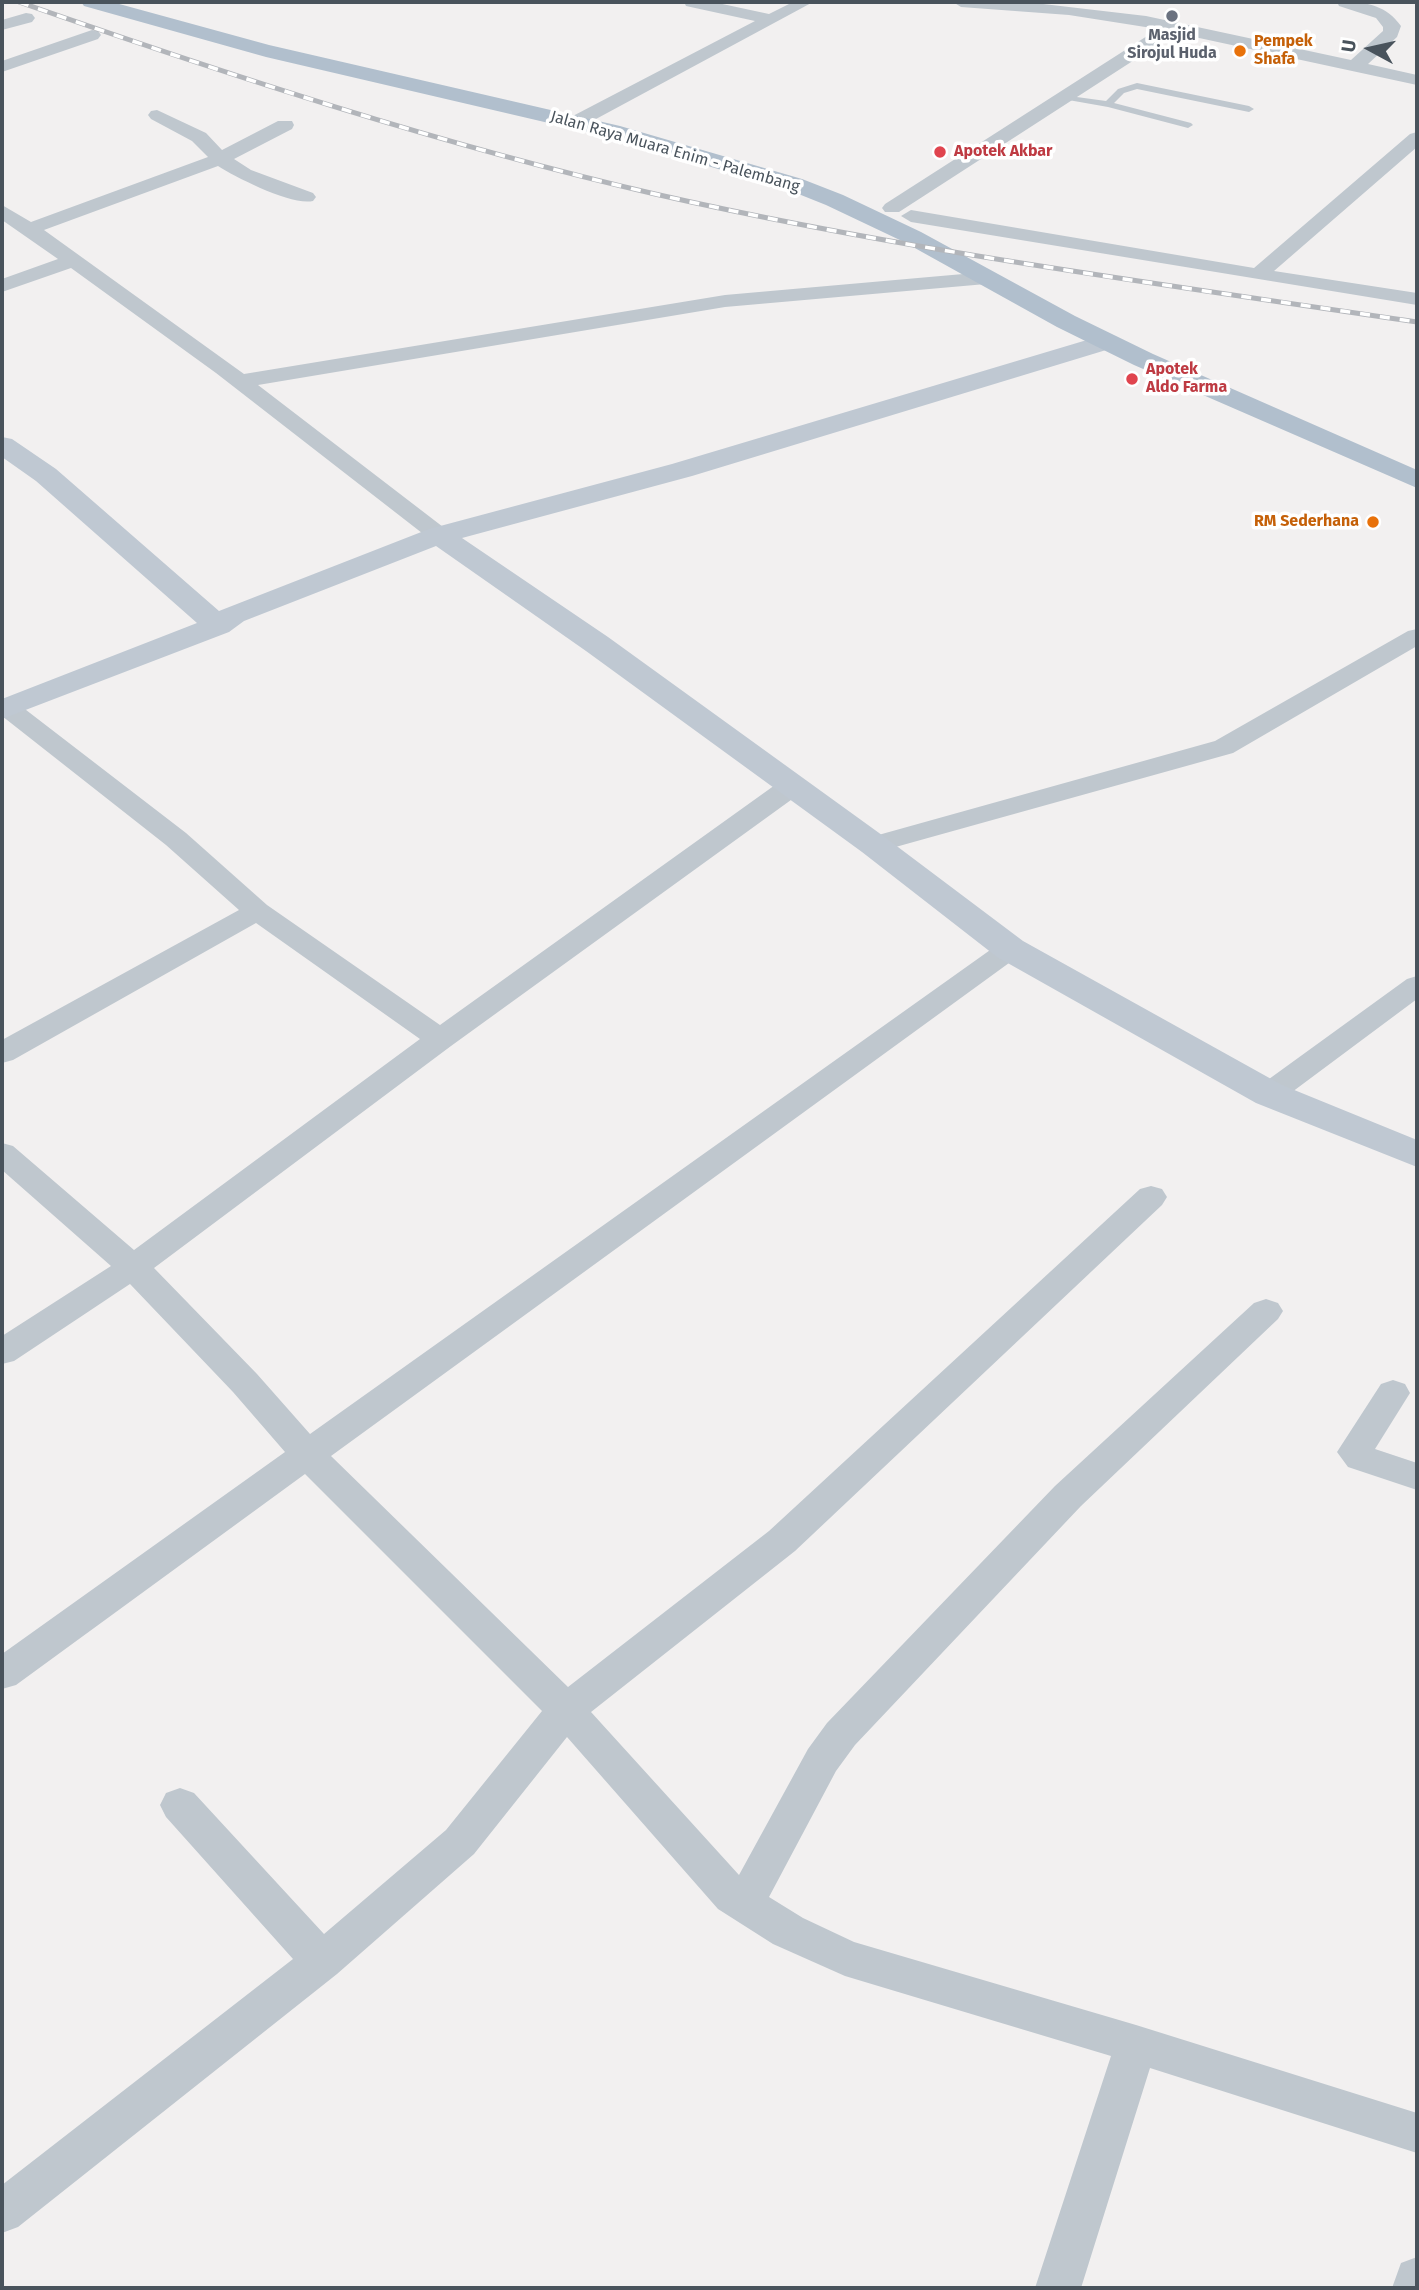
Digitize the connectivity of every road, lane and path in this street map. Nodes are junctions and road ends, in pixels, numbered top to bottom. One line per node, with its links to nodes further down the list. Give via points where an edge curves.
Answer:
1 (91, 2): 7 (main road, Jalan Raya Muara Enim - Palembang)
2 (692, 2): 9 (street)
3 (805, 2): 9 (street)
4 (961, 2): 10 (street)
5 (1150, 2): 10 (street)
6 (1345, 2): 14 (street, via 1382,14 1399,28)
7 (140, 10): 21 (main road, Jalan Raya Muara Enim - Palembang, via 266,52); 21 (main road, Jalan Raya Muara Enim - Palembang, via 166,10)
8 (26, 18): 11 (street)
9 (771, 20): 21 (street)
10 (1146, 21): 12 (street)
11 (2, 25)
12 (1171, 28): 14 (street); 17 (street)
13 (92, 35): 15 (street)
14 (1355, 66): 16 (street)
15 (2, 67)
16 (1417, 80)
17 (1062, 98): 18 (lane); 28 (street)
18 (1108, 104): 19 (lane, via 1137,86); 23 (lane)
19 (1249, 109)
20 (157, 115): 25 (street, via 199,137)
21 (583, 118): 28 (main road, Jalan Raya Muara Enim - Palembang, via 760,158); 32 (main road, Jalan Raya Muara Enim - Palembang, via 799,186 898,230)
22 (285, 125): 25 (street)
23 (1188, 125)
24 (1417, 138): 31 (street)
25 (220, 159): 26 (street, via 244,174); 29 (street)
26 (306, 197)
27 (2, 211): 29 (street)
28 (901, 212): 31 (street); 38 (main road, Jalan Raya Muara Enim - Palembang, via 1126,334)
29 (29, 229): 30 (street)
30 (74, 260): 33 (street); 36 (street)
31 (1258, 275): 34 (street)
32 (986, 278): 35 (main road, Jalan Raya Muara Enim - Palembang); 36 (street, via 725,301)
33 (2, 286)
34 (1417, 299)
35 (1107, 342): 39 (main road, Jalan Raya Muara Enim - Palembang); 40 (street, via 695,466)
36 (242, 381): 40 (street)
37 (2, 445): 41 (street, via 46,475)
38 (1417, 462)
39 (1417, 480)
40 (439, 535): 41 (street, via 233,615); 44 (street, via 597,643)
41 (218, 626): 43 (street)
42 (1417, 636): 45 (street, via 1224,747)
43 (5, 709): 46 (street, via 176,839)
44 (792, 786): 45 (street); 49 (street)
45 (874, 845): 47 (street)
46 (257, 911): 49 (street); 50 (street)
47 (1010, 949): 51 (street); 59 (street)
48 (1417, 985): 51 (street)
49 (440, 1039): 55 (street)
50 (2, 1053)
51 (1269, 1094): 53 (street)
52 (2, 1153): 55 (street)
53 (1417, 1154)
54 (1151, 1197): 62 (street, via 782,1541)
55 (133, 1267): 57 (street); 59 (street)
56 (1266, 1311): 64 (street, via 1068,1496 841,1734 822,1760)
57 (2, 1352)
58 (1393, 1393): 60 (street, via 1355,1452)
59 (307, 1454): 61 (street); 62 (street)
60 (1417, 1477)
61 (2, 1674)
62 (566, 1710): 64 (street); 65 (street, via 460,1842)
63 (180, 1805): 65 (street)
64 (744, 1904): 66 (street, via 845,1958)
65 (322, 1961): 68 (street)
66 (1136, 2044): 67 (street); 70 (street)
67 (1417, 2133)
68 (2, 2212)
69 (1417, 2279): 71 (street)
70 (1058, 2288)
71 (1415, 2288)

